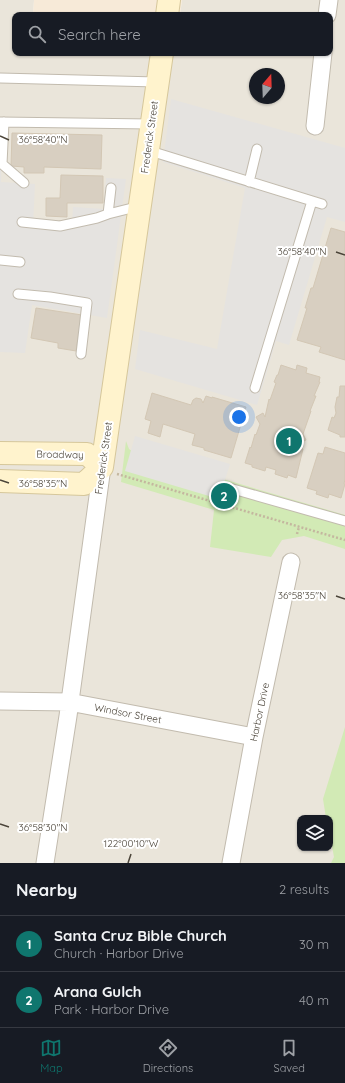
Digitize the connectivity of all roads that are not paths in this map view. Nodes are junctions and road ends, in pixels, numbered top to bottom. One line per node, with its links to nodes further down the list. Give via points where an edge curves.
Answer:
1 (169, 0): 3 (main road)
2 (329, 0): 4 (street)
3 (167, 12)
4 (327, 12)
5 (161, 56): 8 (main road, Frederick Street)
6 (323, 56): 11 (street)
7 (0, 78): 8 (lane)
8 (157, 82): 10 (main road, Frederick Street)
9 (2, 122): 10 (lane); 15 (lane, via 2,164)
10 (151, 124): 13 (main road, Frederick Street)
11 (315, 126)
12 (256, 149): 14 (lane)
13 (148, 150): 14 (lane); 19 (main road, Frederick Street)
14 (249, 182): 17 (lane)
15 (24, 183)
16 (111, 188): 20 (lane)
17 (312, 201): 18 (lane); 26 (lane)
18 (322, 204)
19 (140, 206): 20 (lane); 28 (main road, Frederick Street)
20 (108, 214): 21 (lane, via 60,226)
21 (22, 222)
22 (0, 260): 23 (lane)
23 (20, 262)
24 (18, 294): 25 (lane, via 87,303)
25 (81, 354)
26 (256, 388)
27 (0, 454): 28 (main road, Broadway, via 87,454)
28 (102, 467): 29 (main road, via 84,484); 34 (street, Frederick Street)
29 (0, 481)
30 (226, 488): 31 (lane)
31 (345, 521)
32 (290, 562): 35 (street, Harbor Drive)
33 (0, 701): 34 (street, Windsor Street)
34 (70, 702): 35 (street, Windsor Street); 36 (street, Frederick Street)
35 (254, 737): 37 (street, Harbor Drive)
36 (45, 863)
37 (231, 863)

